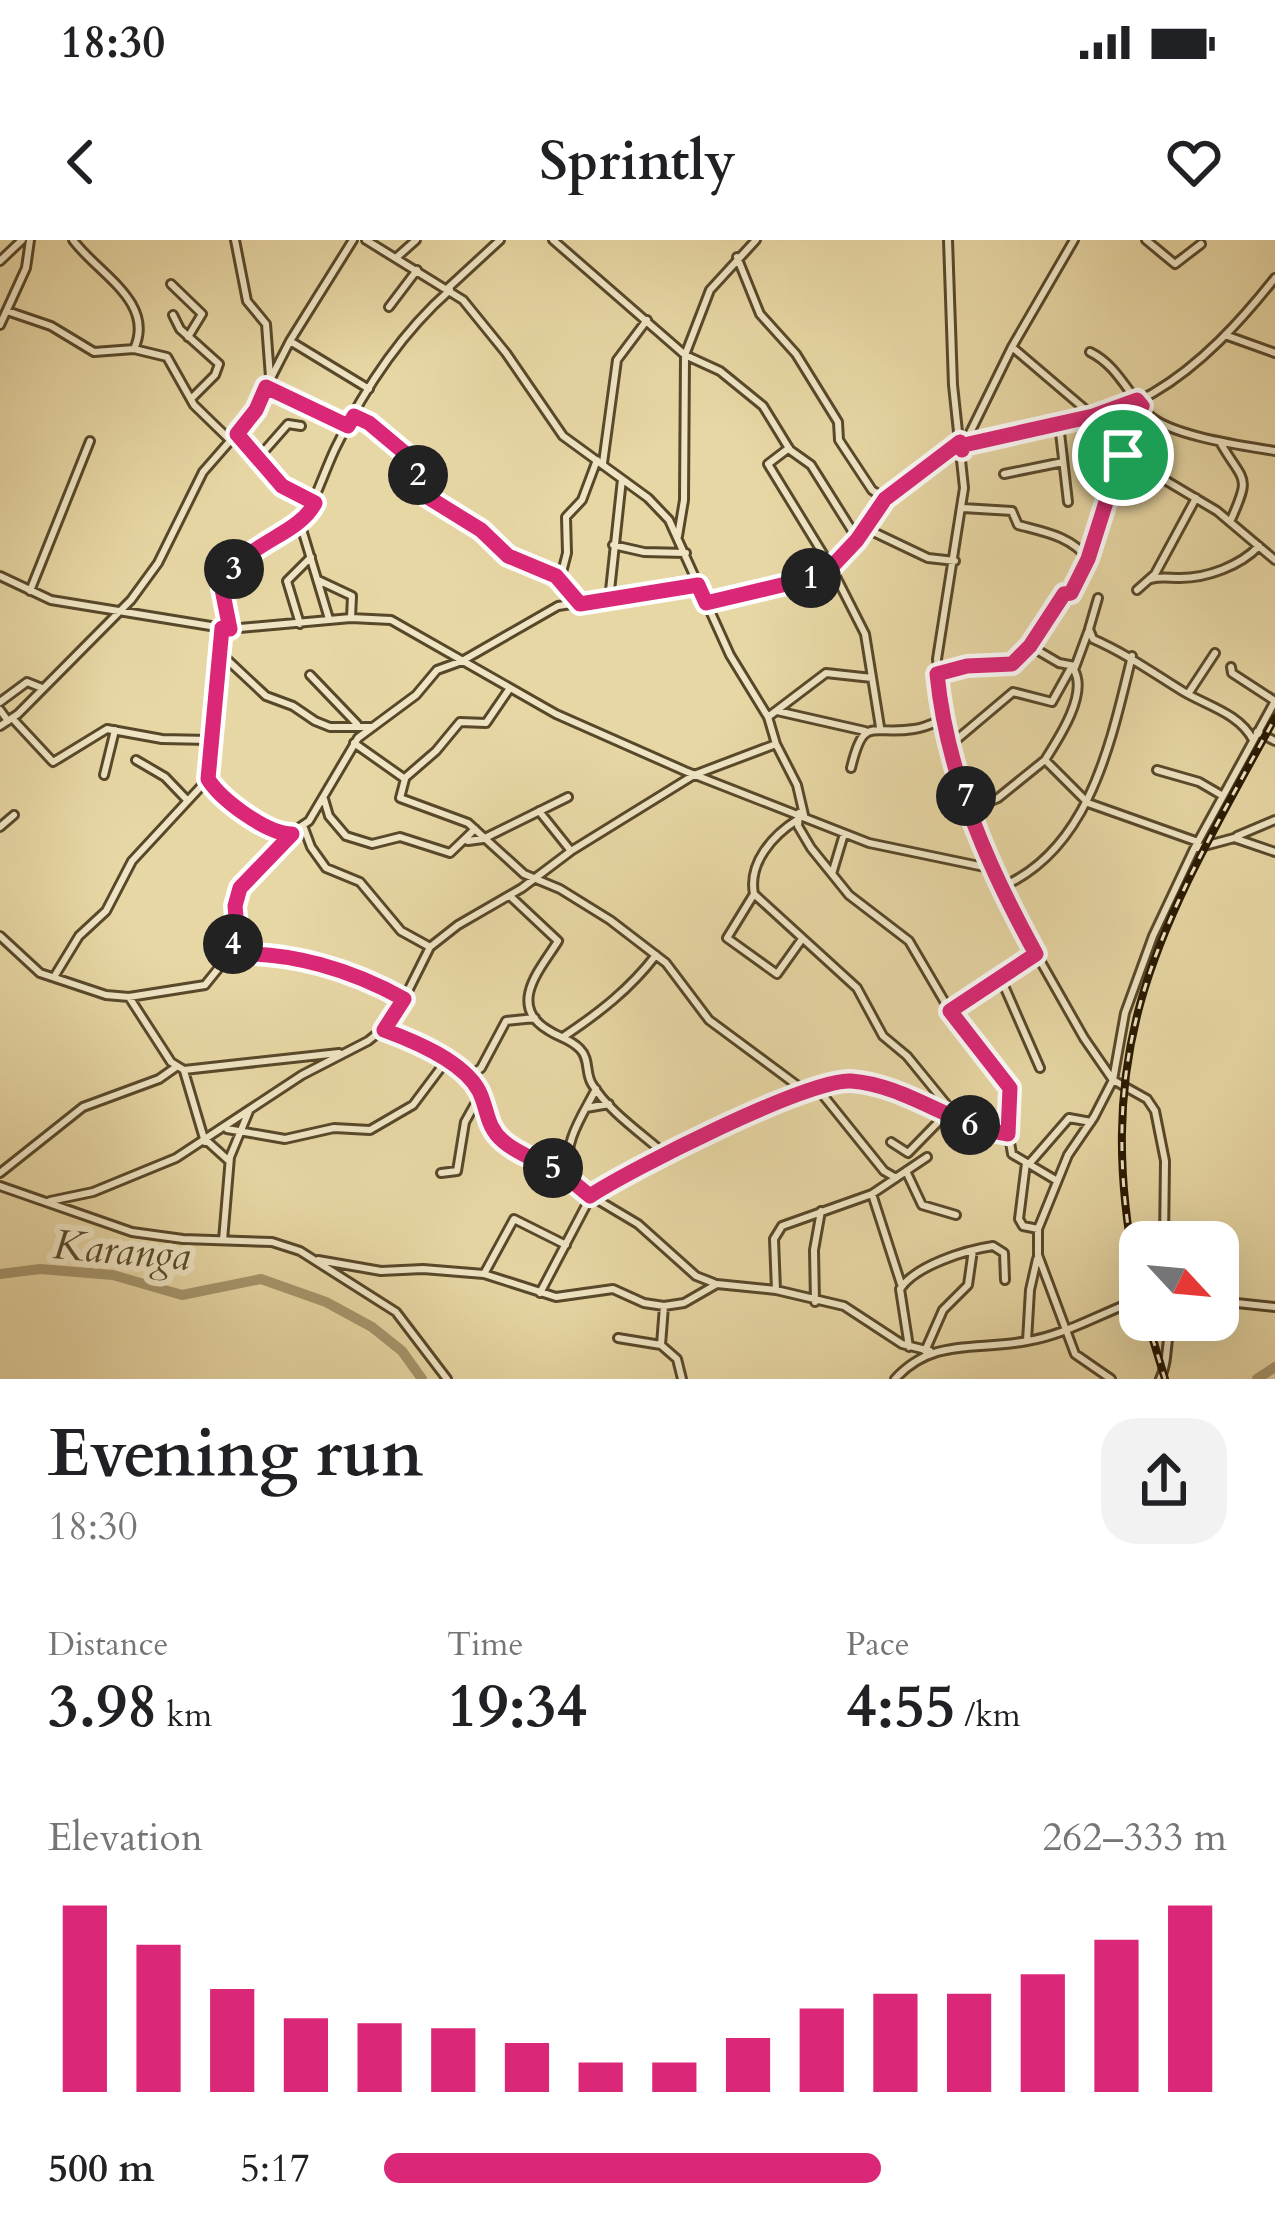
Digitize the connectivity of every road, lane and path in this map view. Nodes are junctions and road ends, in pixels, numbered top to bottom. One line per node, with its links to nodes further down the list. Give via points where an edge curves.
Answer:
1 (26, 240): 16 (street); 22 (street, via 26,268)
2 (73, 240): 30 (street, via 137,314 142,331)
3 (236, 240): 34 (street, via 248,302 266,324)
4 (353, 240): 28 (street)
5 (366, 240): 15 (street)
6 (416, 240): 15 (street)
7 (500, 240): 20 (street)
8 (554, 240): 24 (street)
9 (756, 240): 14 (street)
10 (947, 240): 47 (street)
11 (1074, 240): 29 (street)
12 (1146, 240): 13 (street, via 1175,264)
13 (1202, 244)
14 (737, 257): 33 (street, via 710,290); 56 (street, via 760,314 796,354 838,422 839,440)
15 (396, 258): 17 (street)
16 (0, 261)
17 (417, 270): 20 (street); 21 (street)
18 (1275, 278): 26 (street)
19 (171, 284): 27 (street, via 202,314)
20 (449, 289): 36 (street, via 398,343); 52 (street, via 485,325 563,436)
21 (388, 307)
22 (8, 310): 25 (street); 30 (street, via 94,352)
23 (173, 314): 27 (street)
24 (647, 320): 33 (street); 52 (street, via 616,360)
25 (0, 325)
26 (1225, 335): 32 (street); 38 (street)
27 (188, 337): 37 (street, via 219,364)
28 (290, 341): 34 (street); 36 (street)
29 (1012, 347): 40 (street); 47 (street)
30 (134, 350): 37 (street, via 167,357)
31 (1090, 352): 38 (street)
32 (1275, 353)
33 (685, 355): 48 (street, via 744,388); 64 (street)
34 (270, 377): 35 (street)
35 (266, 387): 42 (street); 44 (street)
36 (369, 389): 39 (street)
37 (191, 399): 44 (street)
38 (1139, 403): 40 (street); 46 (street, via 1156,421); 50 (street)
39 (354, 416): 42 (street); 77 (street, via 406,454 426,496 508,556)
40 (1093, 416): 41 (street)
41 (1059, 424): 47 (street); 53 (street)
42 (348, 426): 59 (street)
43 (301, 427): 51 (street, via 290,422)
44 (234, 437): 51 (street); 85 (street, via 203,472 158,563)
45 (90, 441): 80 (street)
46 (1220, 442): 49 (street); 62 (street, via 1245,480)
47 (962, 446): 56 (street); 60 (street)
48 (789, 448): 65 (street, via 811,465); 73 (street, via 768,464)
49 (1275, 451)
50 (1123, 455): 57 (street); 70 (street)
51 (258, 458): 59 (street, via 291,494)
52 (600, 462): 55 (street); 77 (street, via 566,517)
53 (1063, 462): 54 (street); 58 (street)
54 (1004, 474)
55 (622, 479): 64 (street); 66 (street)
56 (885, 499): 63 (street)
57 (1196, 499): 62 (street); 75 (street)
58 (1068, 502)
59 (315, 503): 61 (street)
60 (963, 508): 70 (street, via 1012,511 1018,525 1071,542); 72 (street)
61 (304, 521): 69 (street); 89 (street, via 267,539 226,578)
62 (1230, 522): 67 (street)
63 (866, 528): 65 (street); 72 (street, via 928,558)
64 (678, 536): 68 (street)
65 (857, 540): 73 (street)
66 (613, 545): 68 (street); 82 (street)
67 (1259, 546): 71 (street); 75 (street, via 1227,567)
68 (686, 554): 78 (street)
69 (310, 557): 76 (street); 88 (street, via 287,581)
70 (1088, 559): 91 (street)
71 (1275, 560)
72 (955, 561): 100 (street)
73 (831, 567): 83 (street); 102 (street, via 865,634)
74 (0, 576): 80 (street)
75 (1151, 579): 79 (street)
76 (318, 580): 86 (street, via 352,596); 87 (street)
77 (560, 580): 84 (street)
78 (698, 585): 82 (street); 83 (street)
79 (1137, 590)
80 (29, 591): 85 (street)
81 (1098, 598): 90 (street)
82 (609, 601): 84 (street)
83 (706, 603): 109 (street)
84 (580, 604): 96 (street, via 558,606)
85 (120, 611): 89 (street); 103 (street)
86 (351, 618): 87 (street); 93 (street, via 392,620)
87 (329, 620): 88 (street)
88 (299, 624): 89 (street)
89 (226, 629): 92 (street)
90 (1089, 630): 95 (street, via 1093,640); 97 (street)
91 (1030, 646): 97 (street); 100 (street, via 1009,665)
92 (219, 652): 112 (street, via 272,700 323,725); 119 (street)
93 (445, 652): 96 (street); 99 (street)
94 (1215, 653): 105 (street)
95 (1132, 656): 105 (street); 135 (street)
96 (462, 661): 99 (street); 104 (street)
97 (1074, 666): 122 (street, via 1052,702 1013,692); 124 (street, via 1078,693)
98 (1231, 667): 106 (street)
99 (437, 670): 113 (street)
100 (937, 674): 110 (street)
101 (310, 675): 112 (street)
102 (872, 678): 108 (street, via 826,673); 114 (street)
103 (42, 688): 107 (street, via 27,682); 111 (street)
104 (510, 688): 128 (street); 129 (street, via 486,723 460,722)
105 (1188, 694): 117 (street)
106 (1275, 701): 117 (street)
107 (0, 709): 111 (street)
108 (777, 711): 109 (street); 116 (street)
109 (768, 717): 121 (street)
110 (943, 719): 114 (street, via 914,730); 122 (street)
111 (7, 722): 115 (street, via 55,762 102,730)
112 (354, 724): 113 (street); 120 (street)
113 (373, 727): 120 (street)
114 (880, 728): 116 (street)
115 (115, 730): 119 (street); 127 (street)
116 (866, 731): 125 (street)
117 (1255, 736): 118 (street); 132 (street)
118 (1274, 737)
119 (210, 740): 130 (street)
120 (356, 740): 129 (street); 131 (street)
121 (776, 745): 128 (street); 139 (street, via 797,785)
122 (949, 746): 137 (street)
123 (136, 760): 134 (street)
124 (1045, 760): 135 (street); 137 (street)
125 (851, 768)
126 (1156, 770): 132 (street)
127 (104, 775)
128 (694, 775): 139 (street); 150 (street)
129 (405, 778): 143 (street, via 400,798)
130 (208, 779): 134 (street); 144 (street, via 265,825)
131 (323, 795): 142 (street); 148 (street, via 332,820 356,839 400,837 450,853)
132 (1222, 796): 149 (street)
133 (568, 797): 136 (street)
134 (187, 800): 164 (street, via 132,861 106,911 79,936)
135 (1088, 803): 149 (street); 155 (street, via 1042,859)
136 (538, 810): 147 (street); 150 (street)
137 (970, 810): 152 (street)
138 (14, 815): 141 (street)
139 (800, 816): 145 (street); 153 (street, via 803,836); 156 (street, via 768,847)
140 (1275, 820): 146 (street)
141 (0, 827)
142 (304, 828): 144 (street); 160 (street, via 326,868 360,882 400,931)
143 (475, 829): 147 (street); 148 (street)
144 (292, 834): 161 (street, via 240,888)
145 (844, 834): 152 (street); 153 (street)
146 (1234, 838): 149 (street); 151 (street)
147 (483, 839): 148 (street); 154 (street)
148 (464, 842)
149 (1196, 846): 177 (street, via 1138,974)
150 (571, 850): 154 (street)
151 (1275, 852)
152 (989, 868): 155 (street)
153 (832, 874): 168 (street, via 909,941)
154 (535, 879): 157 (street); 163 (street)
155 (1000, 888): 162 (street)
156 (754, 894): 159 (street); 159 (street, via 727,938 778,974)
157 (510, 896): 160 (street); 169 (street, via 558,938 529,990)
158 (0, 936): 164 (street)
159 (802, 939): 185 (street, via 857,988 883,1036)
160 (430, 947): 167 (street)
161 (230, 954): 166 (street, via 208,984); 167 (street, via 345,970)
162 (1036, 954): 165 (street); 177 (street)
163 (656, 955): 171 (street, via 623,995); 179 (street, via 709,1020)
164 (54, 978): 166 (street)
165 (1001, 979): 168 (street); 175 (street)
166 (129, 997): 174 (street)
167 (404, 999): 170 (street)
168 (950, 1011): 189 (street, via 1010,1088)
169 (535, 1018): 171 (street); 176 (street, via 506,1021)
170 (384, 1030): 172 (street); 173 (street)
171 (563, 1037): 178 (street, via 585,1054)
172 (345, 1052): 174 (street); 183 (street)
173 (446, 1060): 176 (street); 188 (street, via 413,1106 370,1130 285,1139)
174 (180, 1068): 190 (street); 197 (street, via 82,1107)
175 (1040, 1068)
176 (469, 1077): 180 (street)
177 (1113, 1080): 186 (street); 208 (street, via 1147,1099 1160,1122)
178 (596, 1089): 181 (street); 182 (street)
179 (814, 1090): 184 (street, via 853,1081); 192 (street); 199 (street)
180 (481, 1094): 198 (street, via 465,1121 458,1171); 200 (street, via 498,1137)
181 (609, 1103): 182 (street); 192 (street)
182 (586, 1108): 200 (street, via 566,1151)
183 (249, 1111): 187 (street); 188 (street)
184 (948, 1112): 185 (street); 191 (street, via 908,1153)
185 (958, 1119): 189 (street)
186 (1090, 1122): 195 (street, via 1069,1118); 201 (street)
187 (223, 1128): 188 (street); 190 (street)
188 (243, 1131): 194 (street)
189 (1008, 1134): 195 (street, via 1010,1151)
190 (206, 1141): 194 (street); 205 (street, via 116,1184)
191 (891, 1142)
192 (668, 1156): 204 (street)
193 (927, 1156): 196 (street)
194 (230, 1163): 210 (street)
195 (1027, 1163): 201 (street); 209 (street, via 1019,1219)
196 (905, 1171): 199 (street); 207 (street, via 922,1205)
197 (0, 1173)
198 (441, 1173)
199 (896, 1178): 203 (street)
200 (569, 1179): 204 (street)
201 (1055, 1180): 209 (street)
202 (0, 1186): 205 (street)
203 (872, 1194): 206 (street); 218 (street)
204 (590, 1196): 211 (street); 217 (street)
205 (50, 1201): 210 (street, via 132,1232)
206 (821, 1210): 219 (street, via 776,1233); 221 (street)
207 (956, 1215)
208 (1164, 1221)
209 (1038, 1229): 213 (street)
210 (223, 1240): 214 (street, via 272,1242)
211 (566, 1245): 215 (street, via 514,1219); 220 (street)
212 (973, 1250): 216 (street, via 1001,1249); 218 (street); 232 (street, via 968,1286 944,1310)
213 (1038, 1255): 226 (street); 229 (street)
214 (318, 1260): 215 (street); 233 (street, via 396,1312)
215 (484, 1274): 220 (street)
216 (1005, 1280)
217 (717, 1284): 219 (street); 223 (street)
218 (901, 1284): 231 (street)
219 (776, 1289): 221 (street)
220 (541, 1293): 223 (street, via 613,1289)
221 (815, 1302): 231 (street, via 853,1310)
222 (1239, 1303): 225 (street)
223 (664, 1306): 230 (street)
224 (1119, 1306): 226 (street)
225 (1275, 1307)
226 (1065, 1331): 229 (street); 236 (street, via 1075,1354)
227 (618, 1339): 230 (street)
228 (1167, 1341): 237 (street)
229 (1028, 1342): 232 (street)
230 (661, 1345): 234 (street, via 677,1359)
231 (909, 1347): 232 (street)
232 (927, 1351): 235 (street)
233 (447, 1379)
234 (682, 1379)
235 (895, 1379)
236 (1111, 1379)
237 (1160, 1379)

